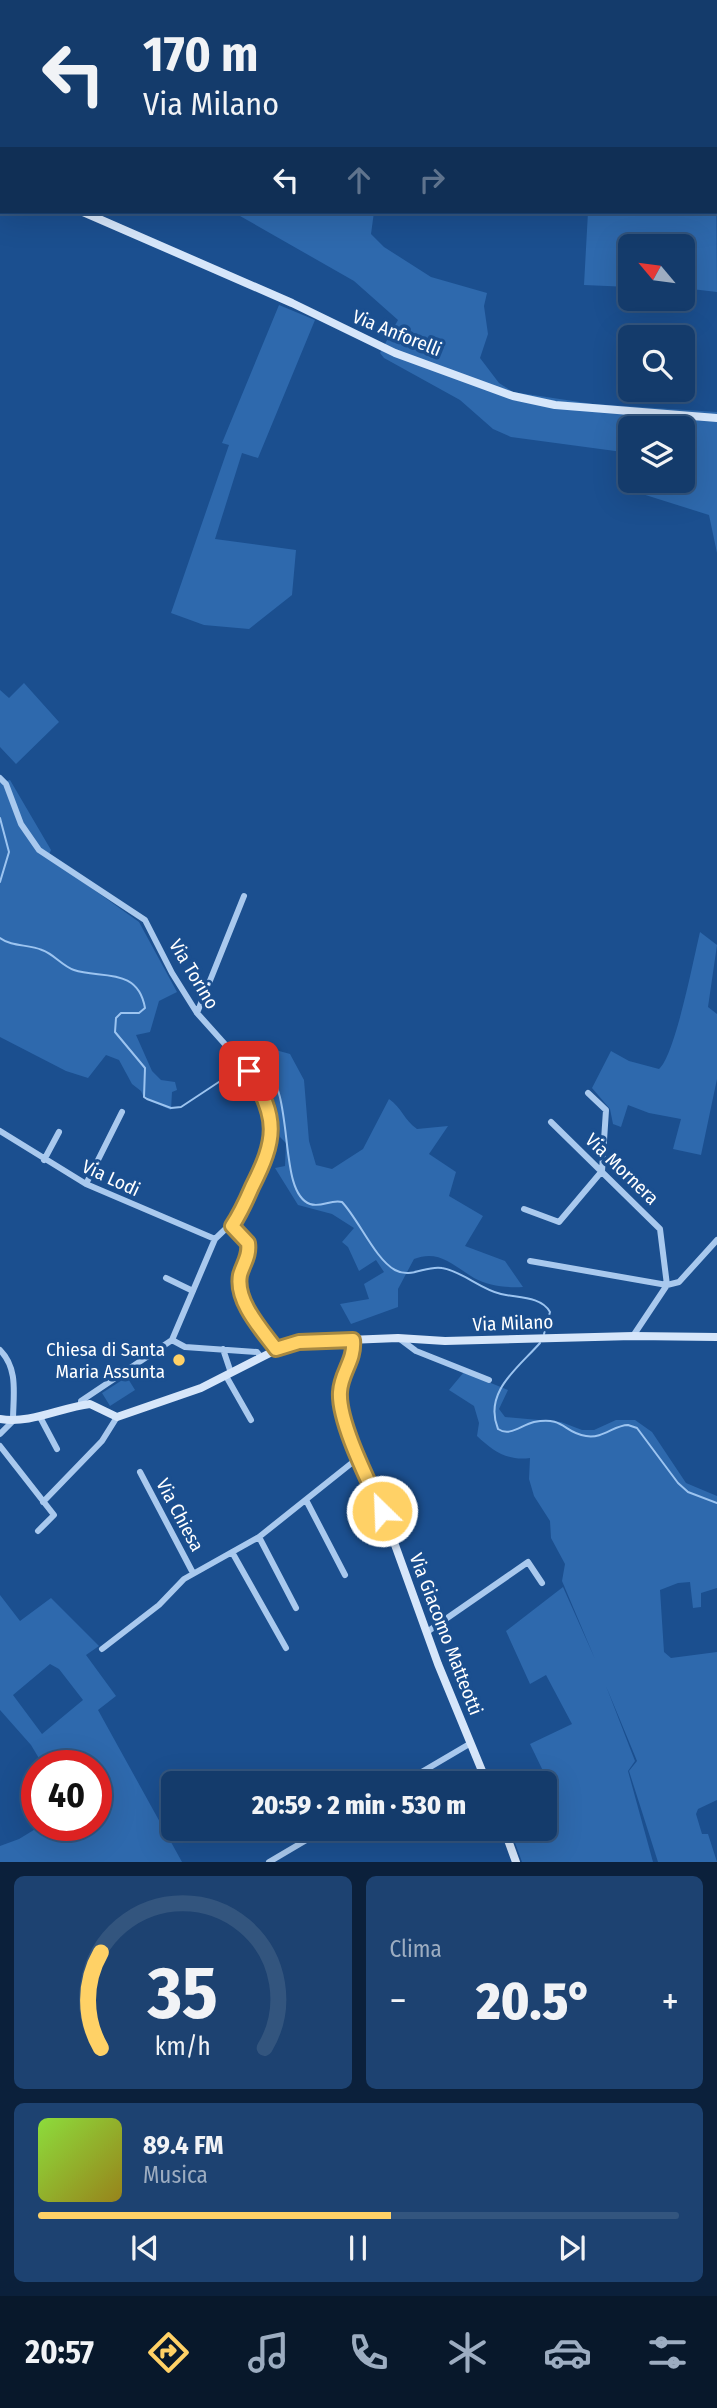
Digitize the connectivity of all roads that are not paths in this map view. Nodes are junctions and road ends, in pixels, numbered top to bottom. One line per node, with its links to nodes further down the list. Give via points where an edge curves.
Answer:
1 (88, 214): 2 (street, Via Anforelli, via 396,353 513,396 555,405)
2 (717, 418)
3 (0, 778): 5 (street, Via Torino, via 39,850 145,920)
4 (244, 896): 5 (street)
5 (197, 1013): 15 (street, Via Torino, via 249,1071 269,1108 267,1160)
6 (589, 1093): 12 (street, via 606,1110)
7 (121, 1112): 13 (street)
8 (551, 1122): 12 (street, Via Mornera)
9 (0, 1131): 11 (street, Via Lodi)
10 (58, 1132): 11 (street)
11 (44, 1160): 13 (street, Via Lodi)
12 (602, 1171): 14 (street, via 559,1222); 20 (street, Via Mornera, via 660,1229)
13 (86, 1184): 16 (street, Via Lodi)
14 (524, 1209)
15 (232, 1226): 16 (street); 28 (street, via 248,1243 240,1282 247,1306)
16 (215, 1239): 21 (street)
17 (717, 1240): 20 (street, via 680,1282)
18 (530, 1261): 20 (street)
19 (166, 1278): 21 (street)
20 (667, 1285): 22 (street)
21 (193, 1291): 25 (street)
22 (633, 1336): 23 (street, Via Milano); 24 (street, Via Milano)
23 (717, 1337)
24 (398, 1338): 26 (street, Via Milano); 32 (street, via 416,1351)
25 (172, 1340): 27 (street, via 185,1347); 33 (street)
26 (353, 1340): 28 (street, Via Milano, via 309,1341); 42 (street, Via Giacomo Matteotti, via 352,1363 340,1398)
27 (223, 1349): 30 (street, via 257,1352); 31 (street)
28 (276, 1349): 30 (street, Via Milano)
29 (0, 1350): 38 (street, via 12,1363)
30 (261, 1357): 31 (street, Via Milano)
31 (229, 1375): 35 (street, Via Milano); 37 (street)
32 (489, 1380)
33 (81, 1405): 34 (street); 35 (street, via 90,1404)
34 (40, 1417): 38 (street); 41 (street)
35 (117, 1417): 45 (street, via 102,1441)
36 (0, 1419): 38 (street)
37 (251, 1420)
38 (12, 1421): 39 (street)
39 (0, 1434)
40 (0, 1446): 45 (street)
41 (57, 1449)
42 (358, 1458): 44 (street); 53 (street, Via Giacomo Matteotti)
43 (140, 1472): 49 (street, Via Chiesa)
44 (306, 1500): 47 (street); 50 (street)
45 (43, 1502): 46 (street, via 54,1514)
46 (38, 1531)
47 (259, 1537): 48 (street); 52 (street)
48 (232, 1552): 49 (street); 54 (street)
49 (193, 1573): 55 (street)
50 (345, 1575)
51 (542, 1583): 53 (street, via 528,1562)
52 (296, 1608)
53 (427, 1632): 56 (street, Via Giacomo Matteotti)
54 (286, 1648)
55 (102, 1649)
56 (471, 1743): 57 (street); 58 (street, Via Giacomo Matteotti)
57 (423, 1771)
58 (482, 1771)
59 (305, 1841): 61 (street)
60 (508, 1841): 62 (street)
61 (269, 1862)
62 (516, 1862)

